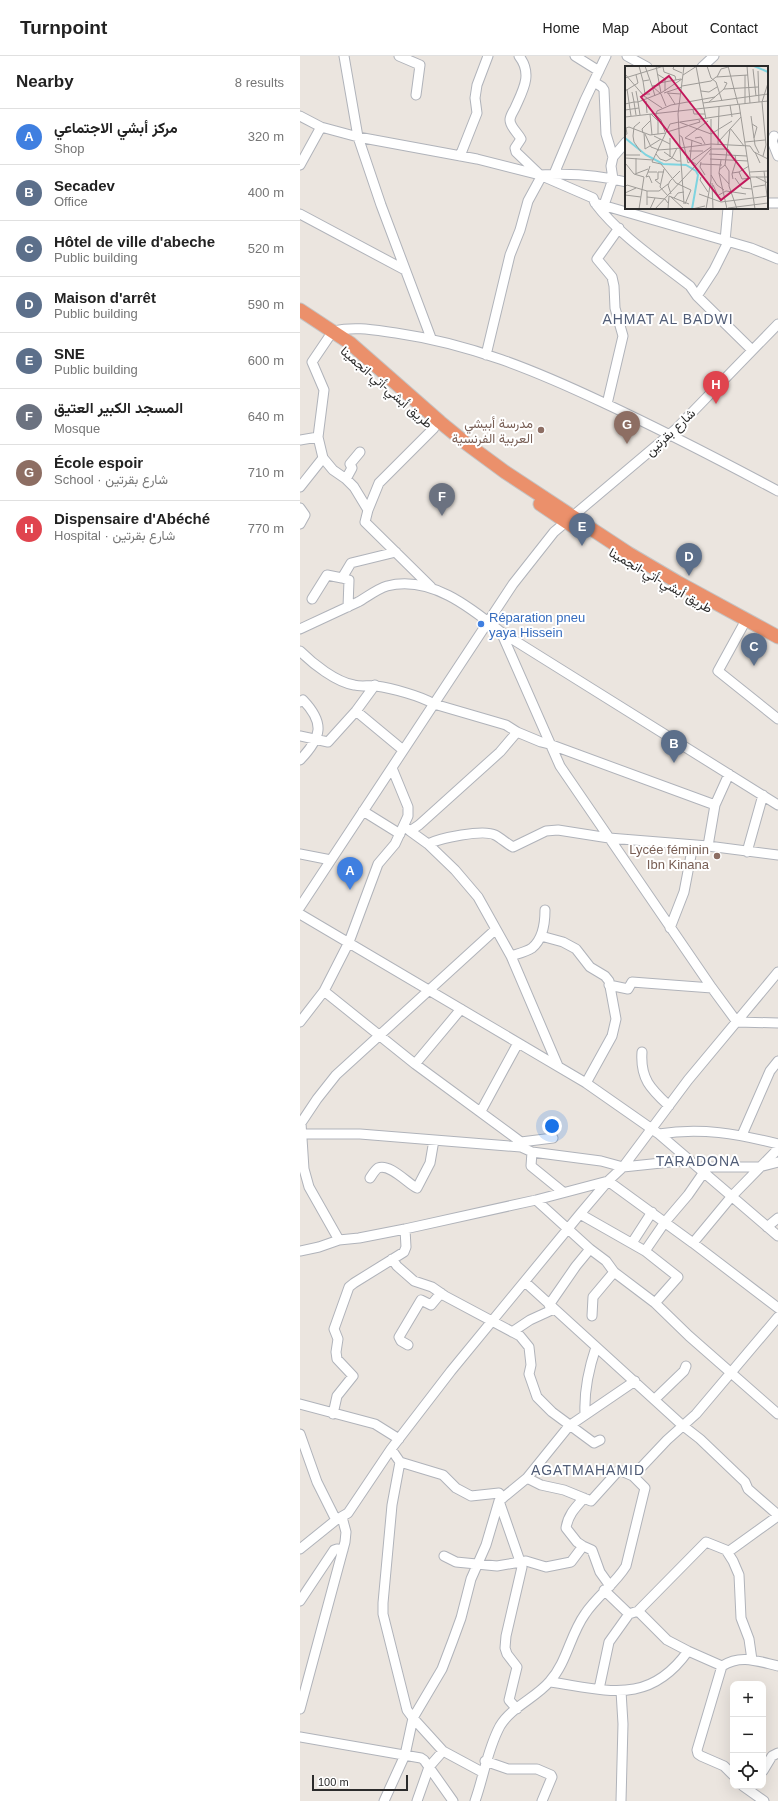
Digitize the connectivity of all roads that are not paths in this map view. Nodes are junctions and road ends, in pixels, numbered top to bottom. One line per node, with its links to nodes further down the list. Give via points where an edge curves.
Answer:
1 (399, 56): 13 (street, via 420,65)
2 (488, 56): 19 (street, via 477,85 476,113)
3 (519, 56): 24 (street, via 528,71 510,118 521,140 514,150)
4 (575, 56): 11 (street)
5 (606, 56): 11 (street)
6 (627, 56): 9 (street)
7 (343, 57): 17 (street)
8 (713, 61): 10 (street)
9 (645, 66)
10 (704, 66)
11 (599, 71): 12 (street)
12 (594, 82): 20 (street, via 604,90 606,134); 23 (street)
13 (416, 95)
14 (300, 116): 15 (street)
15 (321, 127): 17 (street); 22 (street)
16 (773, 135): 21 (street, via 772,141)
17 (358, 137): 19 (street); 33 (street)
18 (625, 143): 20 (street)
19 (460, 156): 24 (street)
20 (613, 156): 25 (street)
21 (778, 156)
22 (300, 165)
23 (554, 174): 24 (street); 25 (street)
24 (540, 175): 27 (street, via 593,198); 41 (street, via 528,201 510,255)
25 (613, 179): 26 (street); 27 (street)
26 (625, 182)
27 (600, 204): 30 (street, via 604,214); 31 (street)
28 (728, 209): 31 (street)
29 (300, 214): 33 (street)
30 (619, 228): 34 (street, via 690,286); 42 (street, via 598,259 612,277 615,308 623,336)
31 (727, 242): 32 (street); 34 (street, via 714,270)
32 (778, 259)
33 (405, 270): 39 (street)
34 (697, 296): 40 (street)
35 (300, 310): 38 (highway)
36 (300, 319): 38 (highway, طريق أبشي-أتي-انجمينا)
37 (778, 324): 40 (street, شارع بقرتين)
38 (331, 334): 39 (street, via 354,327); 43 (highway, طريق أبشي-أتي-انجمينا); 45 (street, via 312,362 324,390); 54 (highway, via 378,366 466,444)
39 (431, 338): 41 (street)
40 (752, 350): 44 (street, شارع بقرتين)
41 (486, 355): 42 (street, via 516,364)
42 (607, 404): 44 (street)
43 (434, 428): 53 (street, via 379,483); 54 (highway, طريق أبشي-أتي-انجمينا, via 499,478)
44 (670, 434): 51 (street); 54 (street, شارع بقرتين)
45 (318, 437): 46 (street); 48 (street)
46 (300, 440)
47 (360, 452): 49 (street, via 350,464 352,468)
48 (323, 458): 49 (street, via 333,470); 50 (street)
49 (346, 479): 53 (street)
50 (300, 487)
51 (778, 491)
52 (300, 508): 55 (street, via 305,515)
53 (368, 510): 56 (street, via 365,522)
54 (569, 518): 61 (street, شارع بقرتين, via 554,532 513,584); 62 (highway, via 677,586)
55 (300, 524)
56 (396, 552): 57 (street, via 351,563); 58 (street)
57 (342, 578): 59 (street, via 327,575); 60 (street, via 349,580)
58 (431, 587): 60 (street, via 387,586); 61 (street, via 448,594)
59 (312, 599)
60 (348, 606): 63 (street)
61 (488, 622): 64 (street); 70 (street, شارع بقرتين)
62 (744, 623): 65 (highway); 72 (street, via 718,671)
63 (300, 629)
64 (501, 632): 76 (street); 80 (street)
65 (770, 635): 66 (highway)
66 (778, 645)
67 (300, 651): 68 (street, via 310,662 343,681 354,685)
68 (375, 686): 70 (street, via 425,699); 71 (street)
69 (300, 702): 75 (street, via 303,700 318,720)
70 (434, 704): 73 (street, via 506,725); 77 (street, شارع بقرتين)
71 (356, 711): 75 (street, via 328,742); 77 (street)
72 (778, 719)
73 (517, 732): 76 (street, via 543,744); 85 (street, via 486,765)
74 (300, 736): 75 (street)
75 (316, 740): 78 (street)
76 (549, 744): 82 (street); 86 (street, via 560,766)
77 (403, 750): 79 (street, شارع بقرتين)
78 (300, 760)
79 (392, 768): 84 (street, شارع بقرتين); 85 (street, via 408,807)
80 (729, 774): 81 (street); 82 (street)
81 (763, 795): 83 (street); 90 (street)
82 (715, 805): 89 (street)
83 (778, 805)
84 (362, 811): 85 (street); 93 (street, شارع بقرتين)
85 (405, 830): 87 (street); 100 (street, via 378,864)
86 (609, 838): 87 (street, via 558,830 546,831 513,847 495,835 484,832 436,840); 88 (street); 97 (street)
87 (428, 844): 98 (street, via 466,881)
88 (693, 845): 89 (street); 97 (street, via 684,892)
89 (708, 846): 90 (street)
90 (747, 852): 92 (street)
91 (300, 854): 93 (street)
92 (778, 855)
93 (331, 860): 94 (street, شارع بقرتين)
94 (300, 907)
95 (545, 910): 99 (street, via 545,924)
96 (300, 914): 100 (street)
97 (670, 928): 104 (street)
98 (496, 930): 101 (street); 106 (street)
99 (541, 936): 101 (street, via 531,948); 103 (street, via 563,942 576,949 590,967 605,976)
100 (349, 942): 105 (street); 106 (street)
101 (511, 956): 116 (street)
102 (778, 972): 109 (street)
103 (609, 985): 104 (street, via 628,989 632,982); 117 (street, via 616,1019 615,1027)
104 (712, 988): 109 (street)
105 (324, 990): 108 (street); 111 (street)
106 (428, 990): 107 (street); 111 (street)
107 (461, 1009): 112 (street); 115 (street)
108 (300, 1022)
109 (737, 1022): 110 (street); 118 (street)
110 (778, 1023)
111 (379, 1036): 115 (street); 121 (street, via 336,1075 316,1099 301,1123)
112 (518, 1043): 116 (street); 119 (street)
113 (642, 1052): 118 (street, via 641,1065 651,1089)
114 (778, 1061): 122 (street, via 770,1071)
115 (415, 1064): 119 (street)
116 (558, 1066): 117 (street)
117 (586, 1083): 120 (street)
118 (669, 1106): 120 (street)
119 (481, 1111): 125 (street)
120 (656, 1131): 122 (street, via 710,1131); 129 (street); 131 (street)
121 (301, 1133): 124 (street, via 360,1134); 147 (street, via 308,1187)
122 (742, 1135): 126 (street)
123 (552, 1138): 125 (street)
124 (434, 1140): 125 (street); 134 (street, via 430,1163 417,1188 400,1174 382,1168 376,1169)
125 (521, 1144): 128 (street)
126 (778, 1144)
127 (778, 1149): 132 (street)
128 (532, 1152): 131 (street, via 601,1161); 136 (street, via 531,1166)
129 (690, 1160): 131 (street); 133 (street)
130 (778, 1162): 132 (street)
131 (623, 1167): 135 (street)
132 (759, 1167): 133 (street); 137 (street)
133 (701, 1169): 137 (street); 142 (street, via 688,1195)
134 (370, 1178)
135 (608, 1181): 136 (street); 139 (street); 140 (street)
136 (563, 1192): 138 (street)
137 (732, 1196): 143 (street); 149 (street)
138 (536, 1200): 144 (street); 145 (street)
139 (652, 1212): 142 (street); 148 (street)
140 (580, 1214): 144 (street); 148 (street)
141 (778, 1218): 143 (street)
142 (665, 1222): 149 (street); 152 (street)
143 (767, 1227): 146 (street)
144 (568, 1228): 150 (street); 155 (street)
145 (405, 1230): 147 (street); 153 (street, via 406,1250)
146 (778, 1236)
147 (339, 1240): 151 (street)
148 (632, 1242): 152 (street)
149 (693, 1243): 159 (street)
150 (590, 1249): 154 (street, via 606,1261); 158 (street, via 576,1266)
151 (300, 1251)
152 (645, 1251): 157 (street, via 678,1277)
153 (392, 1259): 156 (street, via 414,1281 428,1285); 172 (street, via 349,1287 342,1304 334,1329 338,1339 336,1352 337,1359 352,1376 337,1396)
154 (614, 1272): 157 (street); 160 (street, via 593,1297)
155 (525, 1282): 158 (street); 162 (street)
156 (441, 1293): 162 (street); 164 (street, via 431,1305 421,1300 399,1338)
157 (655, 1303): 167 (street)
158 (552, 1307): 163 (street); 165 (street)
159 (778, 1308)
160 (592, 1316)
161 (778, 1317): 167 (street)
162 (491, 1322): 163 (street); 177 (street)
163 (512, 1332): 175 (street, via 520,1336 529,1347 529,1374 537,1397)
164 (408, 1345)
165 (596, 1347): 168 (street); 171 (street, via 585,1395)
166 (686, 1366): 169 (street)
167 (730, 1372): 173 (street); 174 (street, via 696,1414)
168 (635, 1381): 169 (street); 171 (street)
169 (655, 1400): 174 (street)
170 (300, 1404): 172 (street)
171 (586, 1413): 175 (street)
172 (333, 1414): 177 (street, via 376,1424)
173 (778, 1414)
174 (682, 1425): 181 (street); 185 (street, via 700,1439 745,1482 748,1489)
175 (569, 1426): 178 (street, via 594,1443); 182 (street)
176 (300, 1434): 186 (street, via 316,1482)
177 (399, 1439): 179 (street)
178 (600, 1440)
179 (391, 1449): 180 (street); 186 (street, via 348,1513)
180 (400, 1462): 184 (street, via 443,1475 456,1488 471,1496 499,1493); 206 (street, via 392,1506 383,1614 405,1700)
181 (633, 1476): 183 (street, via 619,1470 592,1501); 194 (street, via 645,1488 626,1566)
182 (528, 1478): 183 (street, via 541,1485); 184 (street)
183 (584, 1498): 187 (street, via 573,1510 566,1528)
184 (501, 1500): 192 (street); 193 (street)
185 (778, 1515): 190 (street)
186 (339, 1518): 188 (street); 189 (street, via 346,1532)
187 (583, 1546): 192 (street, via 575,1558 564,1565 546,1567); 194 (street, via 595,1553 598,1568)
188 (300, 1549)
189 (343, 1550): 195 (street, via 334,1550); 205 (street)
190 (728, 1552): 196 (street, via 720,1546 706,1542); 198 (street, via 739,1575 741,1618 749,1639)
191 (444, 1556): 193 (street, via 456,1562)
192 (520, 1561): 193 (street, via 497,1566); 204 (street, via 522,1567 505,1648 517,1667 509,1700)
193 (479, 1564): 206 (street, via 471,1579 461,1618 442,1669)
194 (607, 1588): 196 (street); 201 (street, via 579,1623)
195 (300, 1601)
196 (633, 1613): 197 (street, via 667,1640); 202 (street, via 609,1642)
197 (688, 1651): 199 (street); 203 (street, via 678,1665 660,1680 642,1688)
198 (752, 1660): 199 (street, via 732,1660); 200 (street)
199 (722, 1666): 215 (street, via 697,1750 698,1754 724,1766)
200 (778, 1666)
201 (550, 1682): 202 (street); 204 (street)
202 (600, 1689): 203 (street)
203 (621, 1691): 222 (street)
204 (517, 1708): 211 (street, via 501,1725)
205 (300, 1709)
206 (413, 1718): 208 (street); 210 (street)
207 (300, 1737): 210 (street)
208 (443, 1751): 213 (street); 214 (street)
209 (778, 1752): 212 (street)
210 (405, 1755): 213 (street, via 421,1758); 217 (street)
211 (485, 1761): 214 (street); 221 (street, via 508,1769 537,1769 551,1775)
212 (766, 1766)
213 (428, 1767): 218 (street); 219 (street)
214 (482, 1772): 220 (street)
215 (730, 1772)
216 (754, 1790): 223 (street)
217 (384, 1801)
218 (417, 1801)
219 (453, 1801)
220 (475, 1801)
221 (542, 1801)
222 (621, 1801)
223 (764, 1801)

